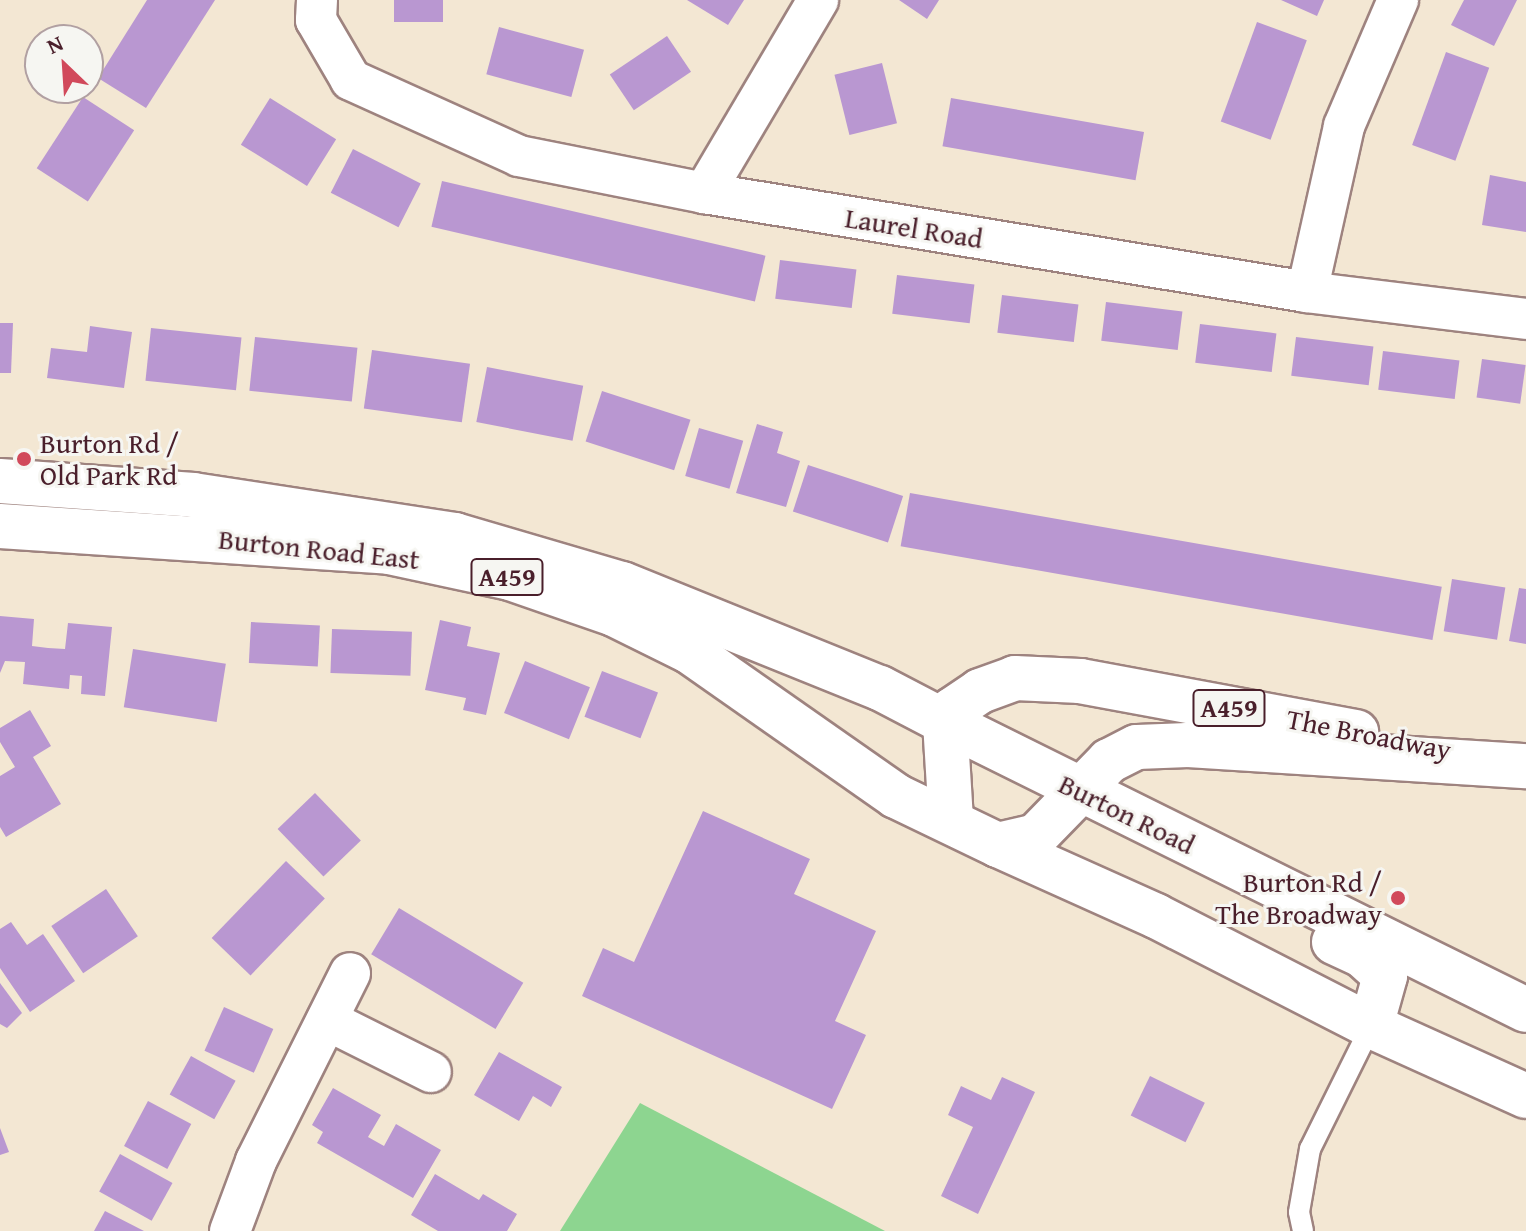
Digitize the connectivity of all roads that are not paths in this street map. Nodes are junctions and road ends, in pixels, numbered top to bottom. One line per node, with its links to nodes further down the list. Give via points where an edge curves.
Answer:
1 (317, 0): 4 (street, Laurel Road, via 316,20 351,80 519,156)
2 (818, 0): 4 (street)
3 (1398, 0): 5 (street, via 1344,126)
4 (704, 193): 5 (street, Laurel Road)
5 (1307, 292): 6 (street, Laurel Road)
6 (1526, 319)
7 (0, 481): 9 (main road, Burton Road East / A459, via 193,495 455,535 622,584 880,688)
8 (0, 526): 12 (main road, Burton Road East / A459, via 389,552 510,578 614,614 689,651 896,796)
9 (945, 722): 10 (main road, The Broadway / A459, via 952,710 980,691 1015,678 1080,681); 11 (main road, Burton Road); 12 (main road)
10 (1526, 765): 11 (main road, The Broadway / A459, via 1150,747 1109,761)
11 (1079, 792): 13 (main road, The Broadway / A459, via 1036,836); 14 (main road, Burton Road)
12 (951, 820): 13 (main road, Burton Road East / A459)
13 (998, 845): 18 (main road, via 1156,916)
14 (1190, 845): 16 (main road, Burton Road); 18 (main road, via 1210,872 1238,894 1362,955 1381,971 1385,980)
15 (350, 973): 17 (street)
16 (1526, 1010)
17 (327, 1020): 19 (street); 21 (street, via 256,1161)
18 (1371, 1026): 20 (main road); 22 (lane, via 1310,1149 1299,1212)
19 (431, 1072)
20 (1526, 1096)
21 (230, 1231)
22 (1303, 1231)

